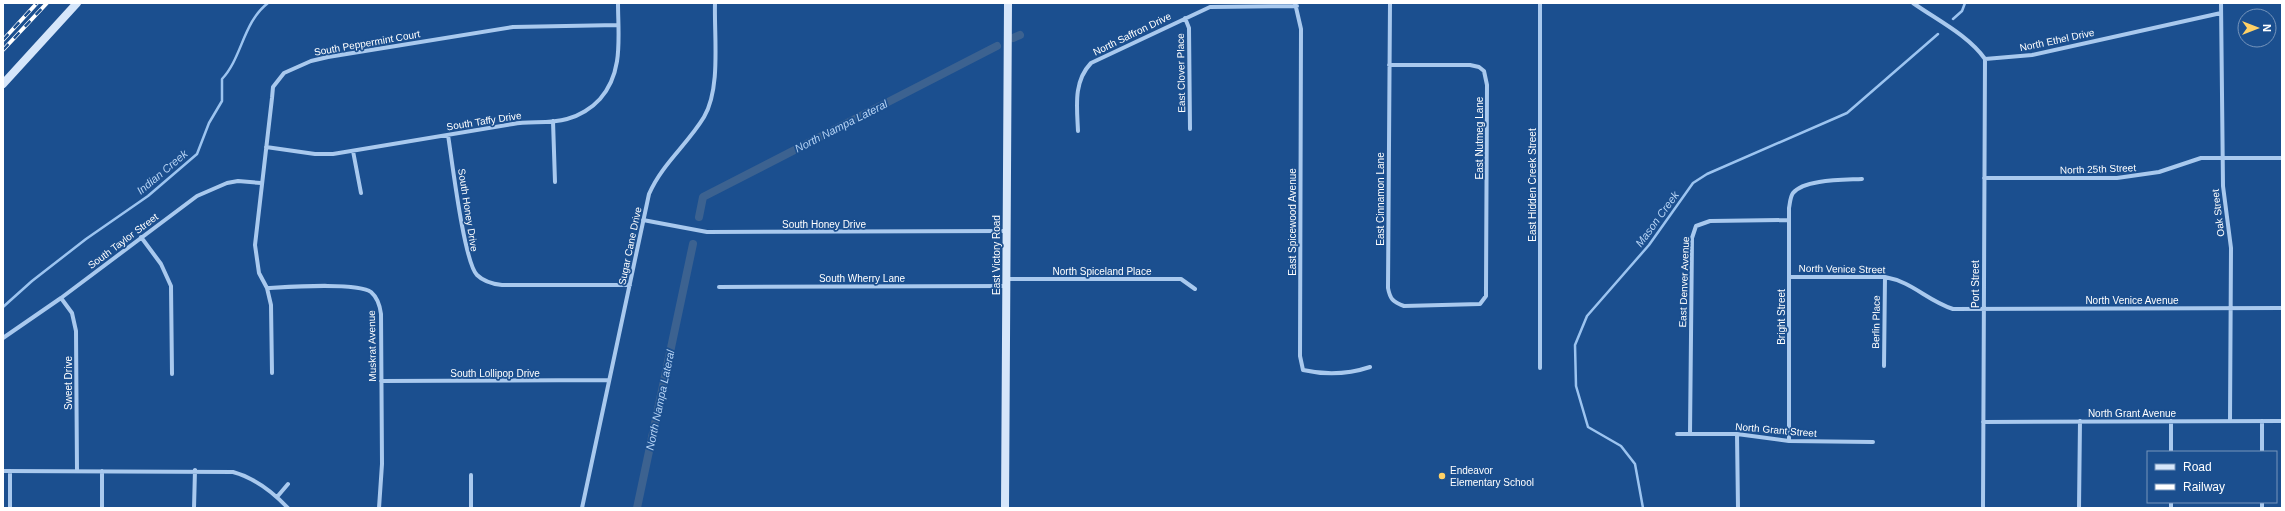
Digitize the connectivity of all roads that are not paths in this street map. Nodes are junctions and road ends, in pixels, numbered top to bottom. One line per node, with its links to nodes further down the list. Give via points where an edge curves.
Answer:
1 (77, 3): 15 (street)
2 (618, 3): 12 (street, South Taffy Drive)
3 (715, 3): 29 (street, Sugar Cane Drive, via 714,77 710,105 696,128 655,179)
4 (1008, 3): 31 (street, East Victory Road)
5 (1390, 3): 14 (street, East Cinnamon Lane)
6 (1540, 3): 48 (street, East Hidden Creek Street)
7 (1913, 3): 13 (street, via 1965,39)
8 (2221, 3): 10 (street, Oak Street)
9 (1297, 4): 11 (street, North Saffron Drive, via 1210,7); 47 (street, East Spicewood Avenue, via 1301,29 1300,356 1303,370 1317,373 1355,372)
10 (2221, 13): 13 (street, North Ethel Drive, via 2032,55); 22 (street, Oak Street)
11 (1185, 18): 17 (street, East Clover Place, via 1189,28); 18 (street, North Saffron Drive, via 1091,63 1079,83)
12 (618, 25): 16 (street, South Taffy Drive, via 616,72 610,86 589,109 573,117); 20 (street, South Peppermint Court, via 513,27 311,61 284,73 273,88)
13 (1985, 59): 24 (street, Port Street)
14 (1389, 65): 41 (street, East Nutmeg Lane, via 1470,65 1484,71 1487,85 1486,296); 41 (street, East Cinnamon Lane, via 1389,296 1394,303 1404,306 1474,306)
15 (3, 84)
16 (553, 121): 19 (street, South Taffy Drive, via 515,124); 26 (street)
17 (1190, 129)
18 (1078, 131)
19 (448, 135): 21 (street, South Taffy Drive); 36 (street, South Honey Drive, via 468,256 477,275 491,284 502,285)
20 (266, 147): 21 (street, South Taffy Drive, via 325,154); 27 (street, South Peppermint Court)
21 (353, 151): 28 (street)
22 (2222, 158): 23 (street, North 25th Street); 24 (street, North 25th Street, via 2200,158 2152,174 2117,178); 42 (street, Oak Street, via 2231,248)
23 (2282, 158)
24 (1984, 178): 43 (street, Port Street)
25 (1862, 179): 30 (street, Bright Street, via 1810,184 1799,188 1792,194)
26 (555, 182)
27 (261, 183): 32 (street, South Taylor Street, via 238,181 211,188 196,196); 38 (street, South Peppermint Court, via 255,245 259,273)
28 (361, 193)
29 (643, 220): 31 (street, South Honey Drive, via 707,232); 36 (street, Sugar Cane Drive)
30 (1789, 220): 33 (street, Bright Street); 60 (street, East Denver Avenue, via 1710,221 1696,226 1692,238)
31 (1006, 231): 35 (street, East Victory Road)
32 (141, 237): 40 (street, South Taylor Street); 50 (street, via 167,275 171,286)
33 (1789, 277): 34 (street, North Venice Street); 62 (street, Bright Street)
34 (1885, 277): 43 (street, North Venice Street, via 1898,279 1913,286 1936,303 1953,308); 46 (street, Berlin Place)
35 (1006, 282): 37 (street, South Wherry Lane); 39 (street, North Spiceland Place, via 1181,279); 81 (street, East Victory Road)
36 (630, 285): 51 (street, Sugar Cane Drive)
37 (719, 287)
38 (267, 288): 49 (street, South Peppermint Court, via 271,305); 52 (street, Muskrat Avenue, via 355,287 371,292 377,299 381,314)
39 (1195, 289)
40 (61, 298): 45 (street, South Taylor Street); 69 (street, Sweet Drive, via 72,313 76,331)
41 (1483, 301)
42 (2230, 307): 43 (street, North Venice Avenue); 44 (street, North Venice Avenue); 55 (street, Oak Street)
43 (1983, 308): 58 (street, Port Street)
44 (2282, 308)
45 (3, 338)
46 (1884, 366)
47 (1370, 367)
48 (1540, 368)
49 (272, 372)
50 (172, 374)
51 (609, 380): 52 (street, South Lollipop Drive); 80 (street, Sugar Cane Drive)
52 (381, 381): 78 (street, Muskrat Avenue, via 382,464)
53 (2080, 421): 54 (street, North Grant Avenue); 58 (street, North Grant Avenue); 84 (street)
54 (2171, 421): 55 (street, North Grant Avenue); 64 (street)
55 (2230, 421): 56 (street, North Grant Avenue)
56 (2262, 421): 57 (street, North Grant Avenue); 65 (street)
57 (2282, 421)
58 (1983, 422): 83 (street, Port Street)
59 (1677, 434): 60 (street, North Grant Street)
60 (1690, 434): 61 (street, North Grant Street)
61 (1737, 434): 62 (street, North Grant Street); 82 (street)
62 (1789, 441): 63 (street, North Grant Street)
63 (1873, 442)
64 (2171, 451)
65 (2262, 451)
66 (194, 470): 70 (street); 73 (street, via 220,470 247,476); 76 (street)
67 (3, 471): 68 (street)
68 (10, 471): 69 (street); 74 (street)
69 (77, 471): 70 (street)
70 (102, 471): 75 (street)
71 (471, 475): 79 (street)
72 (288, 484): 73 (street)
73 (277, 497): 77 (street)
74 (10, 508)
75 (102, 508)
76 (194, 508)
77 (288, 508)
78 (379, 508)
79 (471, 508)
80 (582, 508)
81 (1005, 508)
82 (1738, 508)
83 (1983, 508)
84 (2079, 508)

